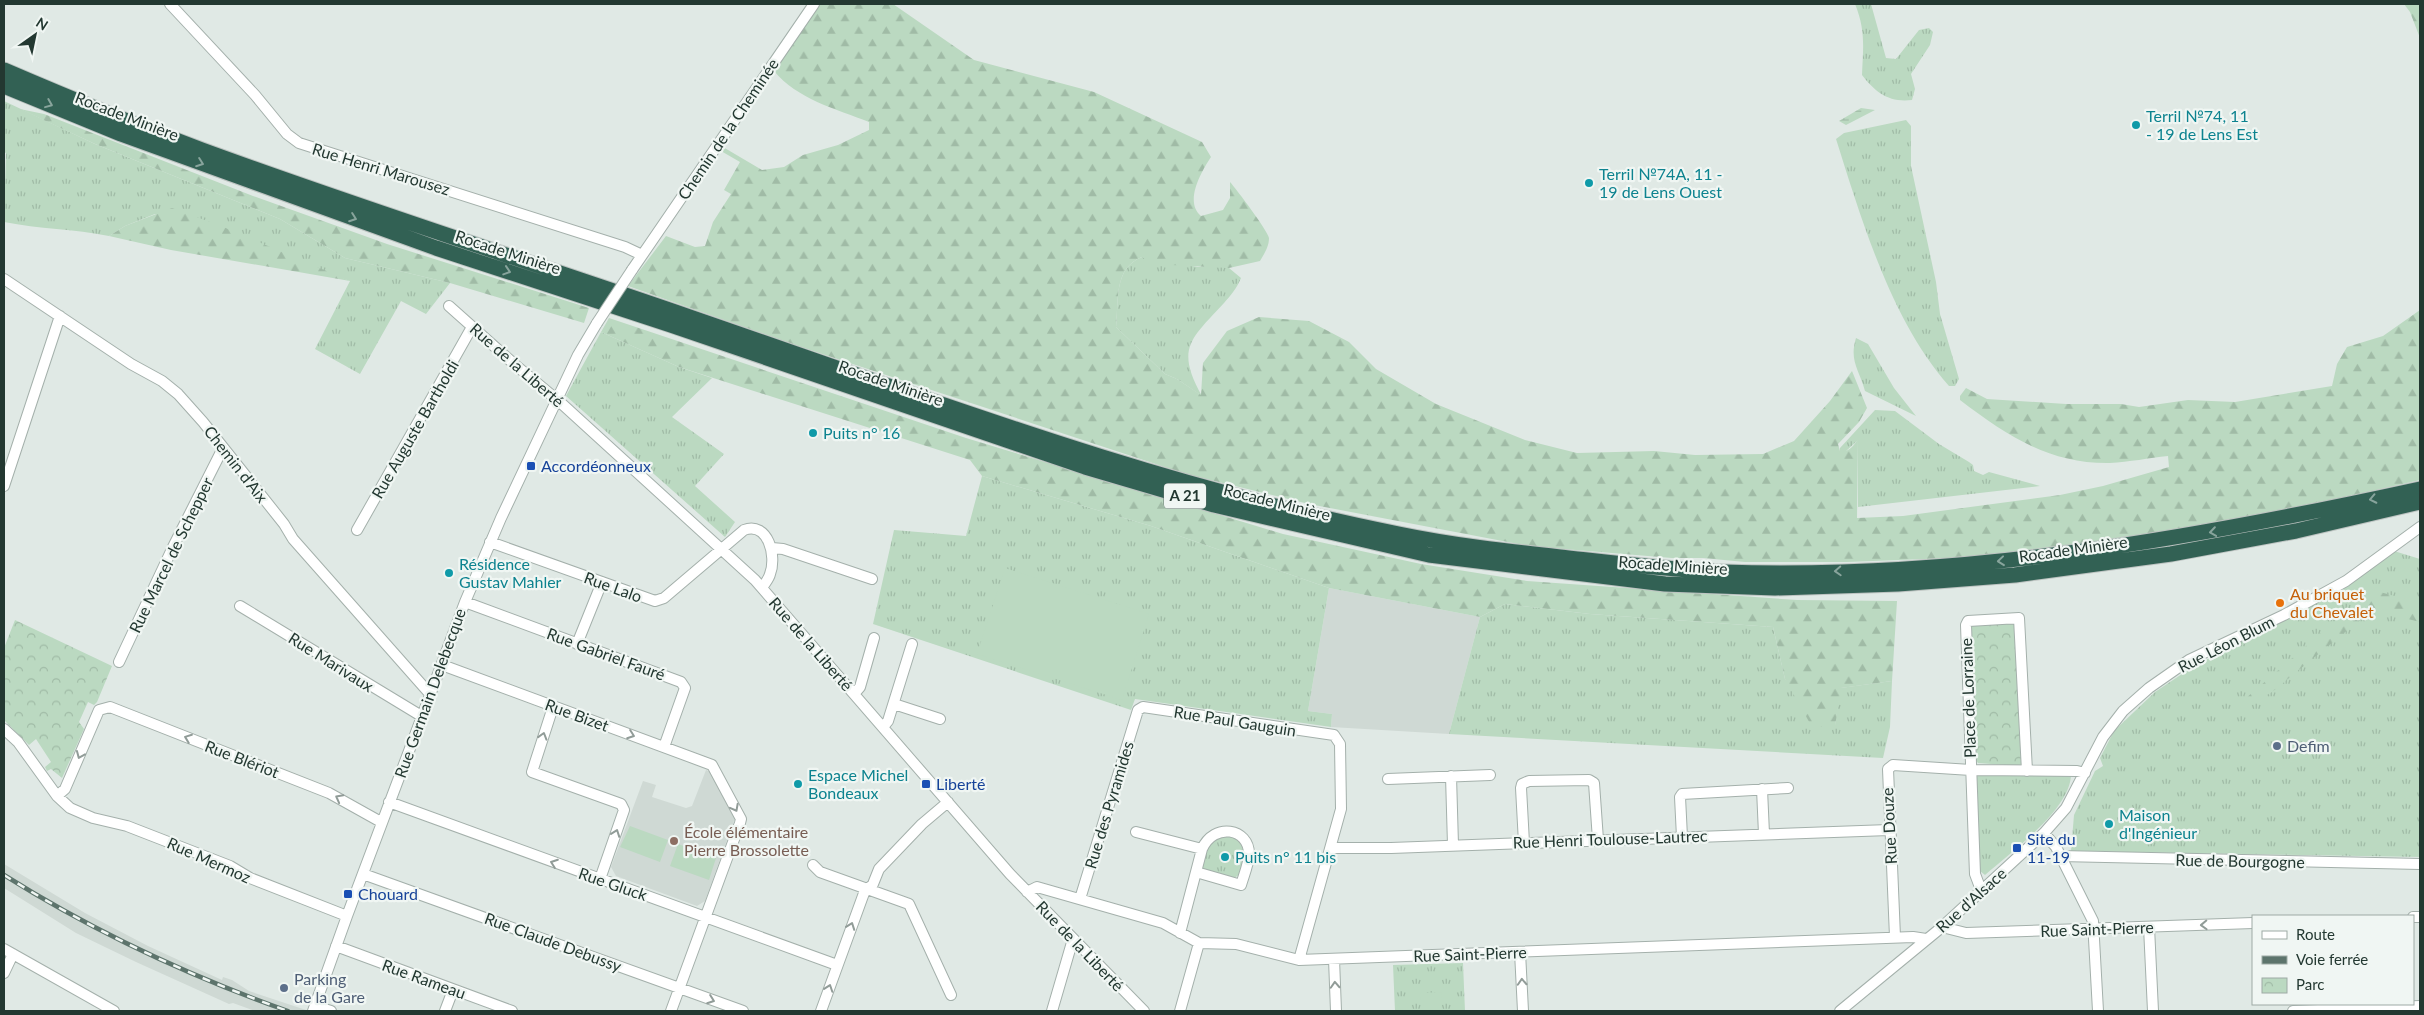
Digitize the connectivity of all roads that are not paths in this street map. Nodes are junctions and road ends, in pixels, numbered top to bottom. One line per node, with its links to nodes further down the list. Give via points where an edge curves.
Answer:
1 (170, 4): 5 (street, Rue Henri Marousez, via 287,134 299,143)
2 (814, 4): 5 (street, Chemin de la Cheminée)
3 (4, 70): 13 (highway, Rocade Minière / A 21, one-way to 3, via 2257,524 2110,549 1893,570 1721,572 1617,564 1438,541 1278,506 1097,454 373,210 170,138)
4 (4, 86): 14 (highway, Rocade Minière / A 21, one-way to 14, via 121,134 436,248 1085,467 1214,505 1429,556 1665,584 1775,588 1890,584 2096,566 2296,531)
5 (642, 255): 10 (street, Rue Germain Delebecque, bridge, via 591,332)
6 (4, 279): 8 (street, Chemin d'Aix)
7 (449, 306): 9 (street, Rue de la Liberté)
8 (60, 316): 11 (street, Chemin d'Aix, via 162,381 178,394); 12 (street)
9 (472, 327): 10 (street, Rue de la Liberté); 16 (street, Rue Auguste Bartholdi)
10 (557, 400): 17 (street, Rue Germain Delebecque); 18 (street, Rue de la Liberté)
11 (223, 448): 28 (street, Rue Marcel de Schepper); 30 (street, Chemin d'Aix, via 293,538)
12 (4, 486)
13 (2420, 489)
14 (2420, 502)
15 (2420, 527): 42 (street, Rue Léon Blum, via 2346,582 2189,660 2149,688 2123,711 2103,737)
16 (357, 530)
17 (490, 542): 21 (street, Rue Lalo); 23 (street, Rue Germain Delebecque)
18 (722, 548): 19 (street, Rue Lalo, via 752,527 760,530); 21 (street, Rue Lalo, via 660,600 650,601); 22 (street, Rue de la Liberté)
19 (772, 548): 20 (street); 22 (street, via 770,574)
20 (872, 579)
21 (602, 582): 26 (street)
22 (762, 588): 31 (street, Rue de la Liberté)
23 (464, 602): 26 (street, Rue Gabriel Fauré); 29 (street, Rue Germain Delebecque)
24 (240, 606): 35 (street, Rue Marivaux)
25 (874, 638): 31 (street, via 860,687)
26 (577, 644): 39 (street, Rue Gabriel Fauré, via 681,682 685,688)
27 (912, 644): 32 (street)
28 (119, 662)
29 (442, 665): 30 (street, Rue Germain Delebecque); 33 (street, Rue Bizet)
30 (430, 694): 35 (street, Rue Germain Delebecque)
31 (854, 694): 37 (street, Rue de la Liberté)
32 (894, 704): 36 (street); 37 (street)
33 (553, 706): 39 (street, Rue Bizet, one-way to 39); 67 (street, one-way to 33, via 624,810 621,804 532,772)
34 (1138, 710): 60 (street, Rue Paul Gauguin, via 1143,707 1334,735 1340,744 1342,809); 71 (street, Rue des Pyramides)
35 (423, 717): 49 (street, Rue Germain Delebecque)
36 (940, 718)
37 (883, 727): 50 (street, Rue de la Liberté)
38 (4, 729): 48 (street)
39 (664, 747): 73 (street, Rue Bizet, one-way to 73, via 712,765 741,819)
40 (1971, 770): 41 (street); 41 (street, Place de Lorraine, via 1966,625 1968,621 2019,618); 52 (street, Rue Douze, via 1893,765 1888,769); 69 (street, Place de Lorraine, via 1975,874)
41 (2027, 771): 42 (street)
42 (2085, 773): 54 (street, Rue d'Alsace, via 2066,808)
43 (1490, 775): 44 (street)
44 (1451, 776): 45 (street); 59 (street)
45 (1388, 779)
46 (1788, 788): 47 (street)
47 (1762, 789): 55 (street); 56 (street, via 1684,793 1680,797)
48 (57, 796): 51 (street, Rue Blériot, one-way to 48, via 320,790 110,707 99,710 65,789); 72 (street, Rue Mermoz, via 70,808 93,818 127,826)
49 (389, 802): 51 (street, Rue Germain Delebecque); 67 (street, Rue Gluck, one-way to 49)
50 (948, 802): 68 (street, via 922,824 880,869); 70 (street, Rue de la Liberté)
51 (382, 822): 66 (street, Rue Germain Delebecque)
52 (1889, 830): 55 (street, Rue Henri Toulouse-Lautrec); 79 (street, Rue Douze)
53 (1136, 832): 61 (street)
54 (2044, 833): 62 (street); 69 (street, Rue d'Alsace)
55 (1764, 834): 56 (street, Rue Henri Toulouse-Lautrec)
56 (1682, 837): 57 (street, Rue Henri Toulouse-Lautrec)
57 (1598, 840): 58 (street, Rue Henri Toulouse-Lautrec); 58 (street, via 1594,783 1590,780 1529,781 1521,788)
58 (1524, 843): 59 (street, Rue Henri Toulouse-Lautrec)
59 (1453, 845): 60 (street, Rue Henri Toulouse-Lautrec)
60 (1331, 848): 87 (street)
61 (1202, 849): 65 (street); 65 (street, via 1214,833 1224,831 1242,837 1249,855 1241,885)
62 (2060, 856): 63 (street, Rue de Bourgogne); 77 (street)
63 (2420, 864)
64 (813, 865): 68 (street, via 820,872)
65 (1196, 872): 78 (street)
66 (363, 874): 72 (street, Rue Germain Delebecque); 90 (street, Rue Claude Debussy)
67 (600, 879): 73 (street, Rue Gluck)
68 (868, 889): 88 (street, one-way to 68); 92 (street, via 911,907)
69 (1981, 890): 75 (street, Rue d'Alsace)
70 (1026, 892): 71 (street, Rue Saint-Pierre, via 1037,887); 80 (street, Rue de la Liberté)
71 (1080, 899): 78 (street, Rue Saint-Pierre, via 1163,922)
72 (347, 916): 83 (street, Rue Germain Delebecque)
73 (706, 916): 88 (street, Rue Gluck); 90 (street)
74 (2252, 923): 76 (street, Rue Saint-Pierre, one-way to 76)
75 (1942, 927): 77 (street, Rue Saint-Pierre, via 1966,934); 81 (street, Rue d'Alsace)
76 (2149, 927): 77 (street, Rue Saint-Pierre); 109 (street)
77 (2095, 929): 108 (street)
78 (1180, 933): 82 (street, Rue Saint-Pierre)
79 (1895, 938): 81 (street, Rue Saint-Pierre); 85 (street, Rue Saint-Pierre)
80 (1073, 939): 102 (street); 103 (street, Rue de la Liberté)
81 (1926, 939): 107 (street, Rue d'Alsace)
82 (1199, 943): 87 (street, Rue Saint-Pierre, via 1236,944); 104 (street)
83 (336, 946): 91 (street, Rue Rameau); 94 (street, Rue Germain Delebecque)
84 (8, 952): 89 (street); 95 (street)
85 (1520, 952): 86 (street, Rue Saint-Pierre); 106 (street, one-way to 85)
86 (1334, 959): 87 (street, Rue Saint-Pierre); 105 (street, one-way to 86)
87 (1298, 960)
88 (837, 965): 101 (street, one-way to 88)
89 (4, 973)
90 (680, 988): 99 (street); 100 (street, Rue Claude Debussy, one-way to 100)
91 (452, 990): 97 (street); 98 (street, Rue Rameau)
92 (952, 994)
93 (2420, 1006): 110 (street)
94 (314, 1009): 96 (street)
95 (114, 1011)
96 (331, 1011)
97 (445, 1011)
98 (512, 1011)
99 (671, 1011)
100 (743, 1011)
101 (821, 1011)
102 (1052, 1011)
103 (1144, 1011)
104 (1180, 1011)
105 (1336, 1011)
106 (1523, 1011)
107 (1840, 1011)
108 (2098, 1011)
109 (2154, 1011)
110 (2294, 1011)

